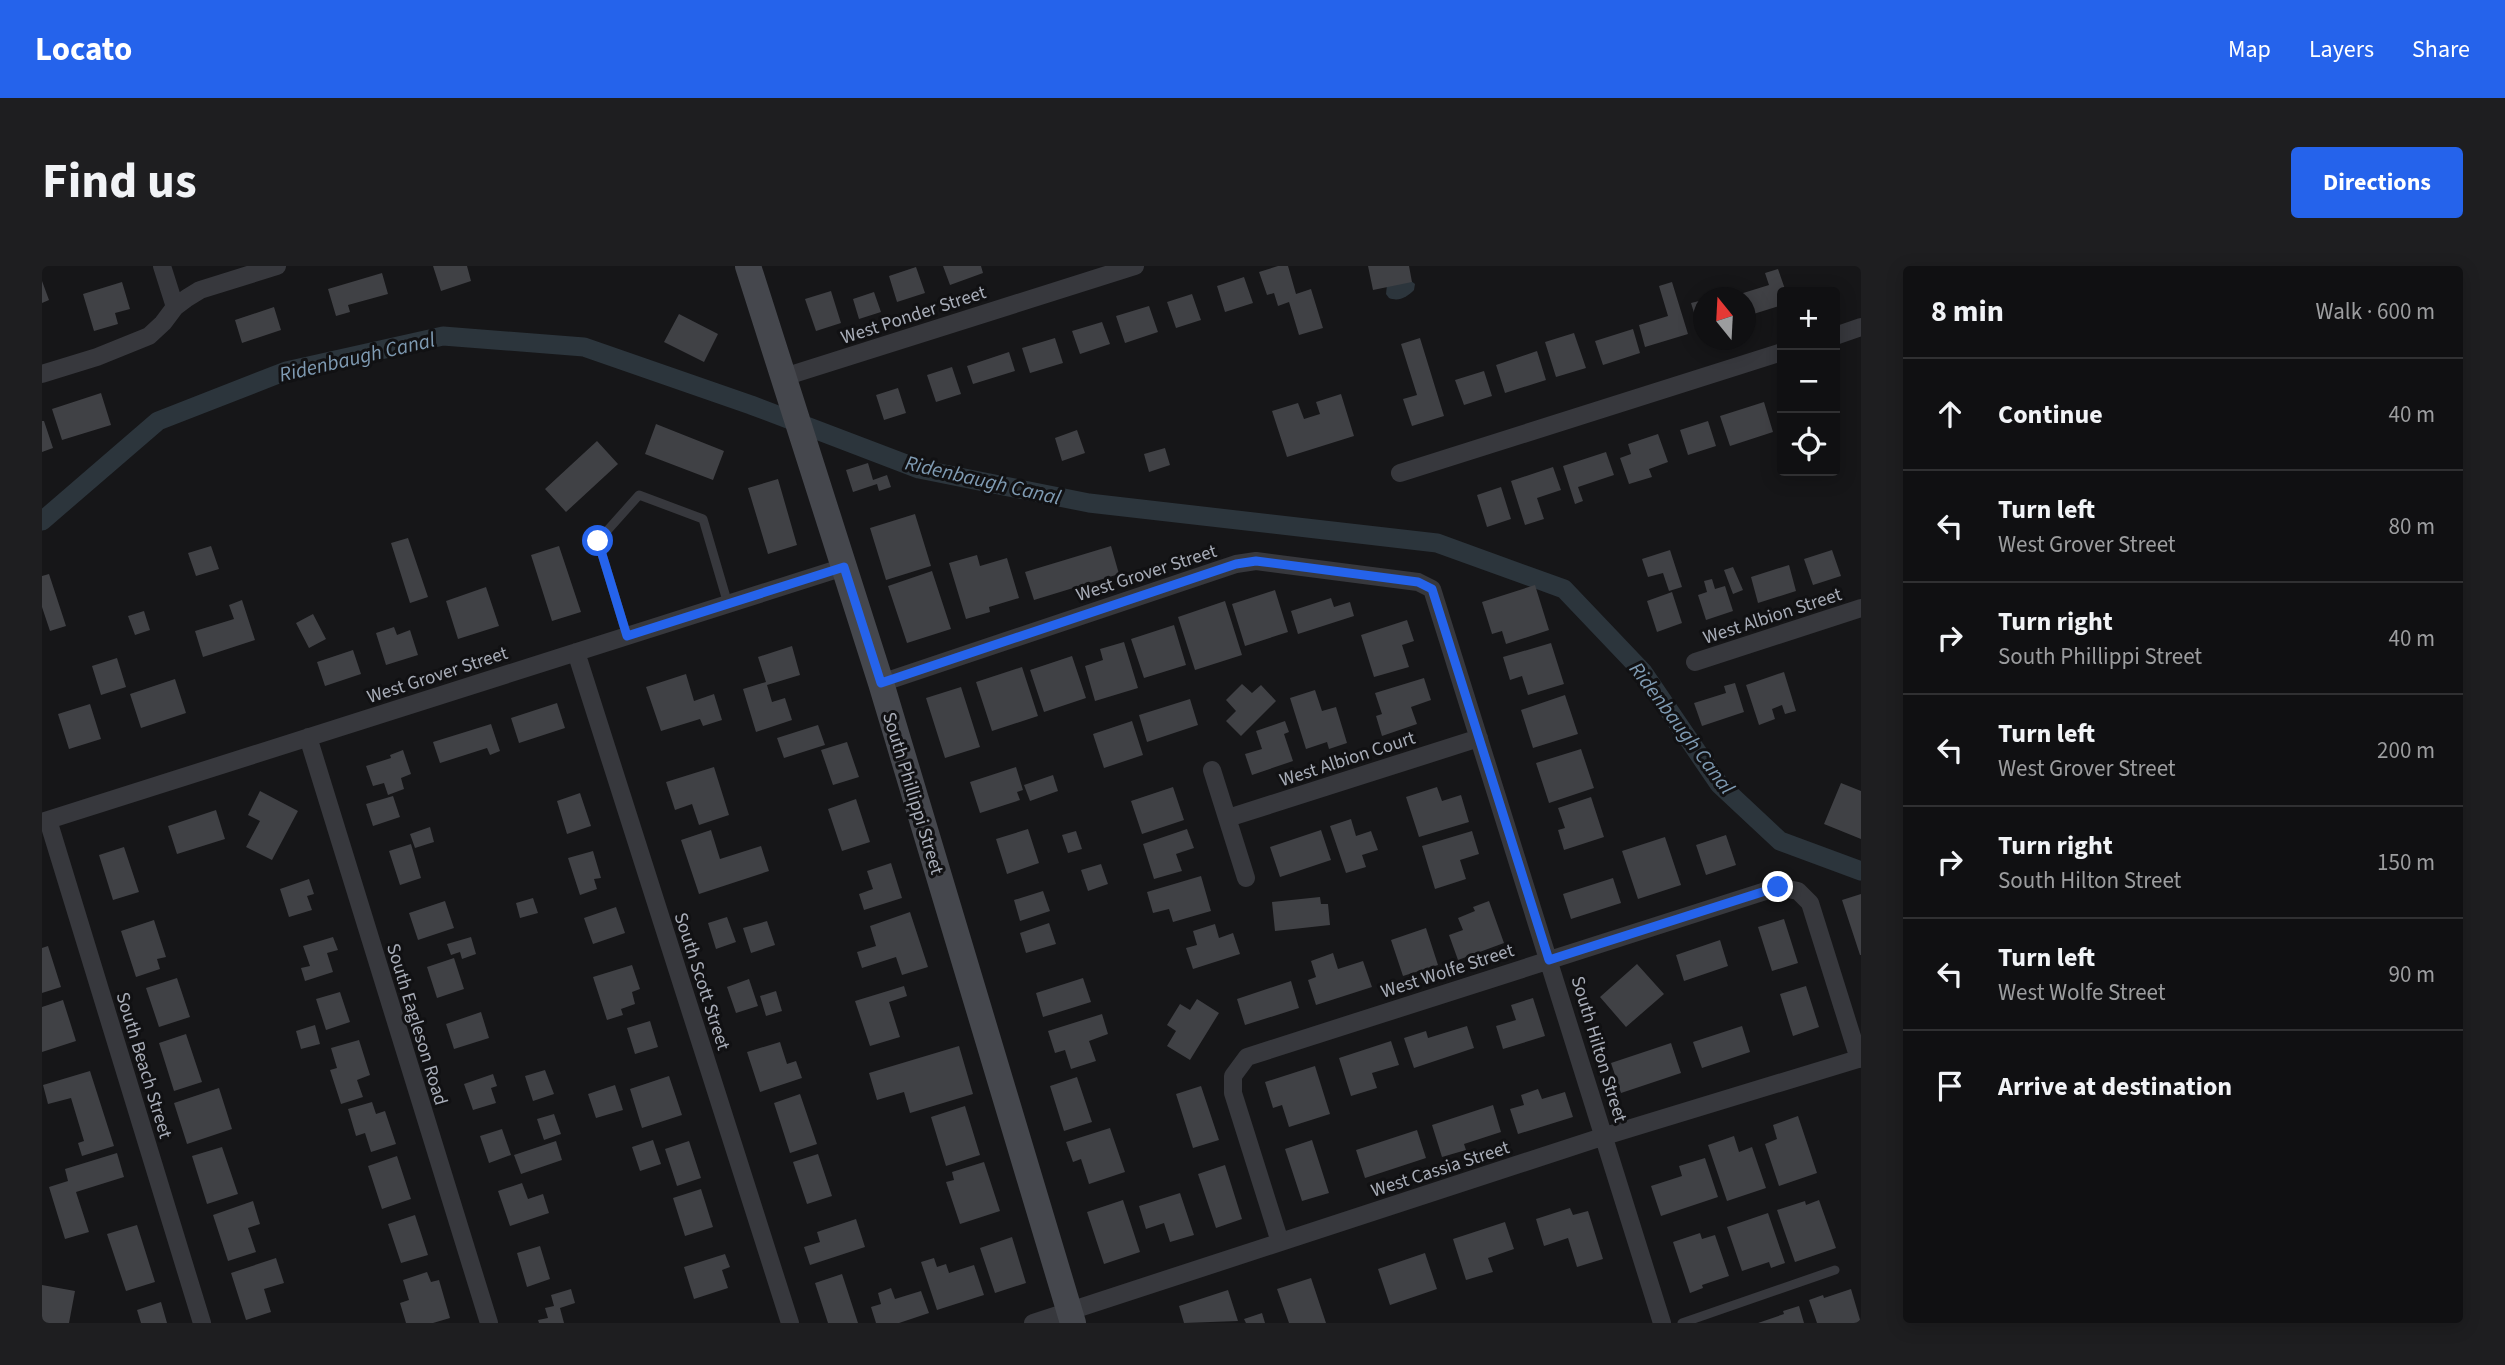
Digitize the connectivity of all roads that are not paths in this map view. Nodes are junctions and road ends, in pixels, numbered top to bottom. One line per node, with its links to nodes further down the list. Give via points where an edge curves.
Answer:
1 (162, 266): 5 (street)
2 (277, 266): 5 (street, via 200,290)
3 (747, 266): 10 (street, South Phillippi Street)
4 (1135, 266): 10 (street, West Ponder Street)
5 (175, 307): 9 (street, via 149,336)
6 (1861, 327): 7 (street)
7 (1840, 334)
8 (1777, 354): 11 (street)
9 (42, 373)
10 (784, 377): 12 (street, South Phillippi Street)
11 (1400, 473)
12 (844, 567): 14 (street, West Grover Street); 19 (street, South Phillippi Street)
13 (1432, 589): 19 (street, West Grover Street, via 1418,582 1256,561 1236,564); 21 (street, South Hilton Street)
14 (729, 604): 16 (street, West Grover Street); 16 (lane, via 703,519 639,495 598,541)
15 (1861, 608): 18 (street, West Albion Street)
16 (627, 636): 17 (street, West Grover Street)
17 (576, 652): 20 (street, West Grover Street); 34 (street, South Scott Street)
18 (1695, 662)
19 (881, 683): 31 (street, South Phillippi Street)
20 (308, 737): 24 (street, West Grover Street); 33 (street, South Eagleson Road)
21 (1479, 738): 23 (street, West Albion Court); 26 (street, South Hilton Street)
22 (1212, 770): 23 (street)
23 (1228, 818): 25 (street)
24 (45, 821): 32 (street, South Beach Street)
25 (1246, 878)
26 (1549, 960): 27 (street, West Wolfe Street, via 1778,887 1798,891 1810,904); 28 (street, South Hilton Street); 29 (street, West Wolfe Street, via 1247,1057 1233,1076 1233,1093)
27 (1860, 1059): 28 (street, West Cassia Street)
28 (1605, 1136): 29 (street, West Cassia Street); 36 (street, South Hilton Street)
29 (1280, 1242): 31 (street, West Cassia Street)
30 (1835, 1270): 37 (lane)
31 (1071, 1317): 35 (street, West Cassia Street)
32 (202, 1323)
33 (489, 1323)
34 (790, 1323)
35 (1034, 1323)
36 (1662, 1323)
37 (1682, 1323)

